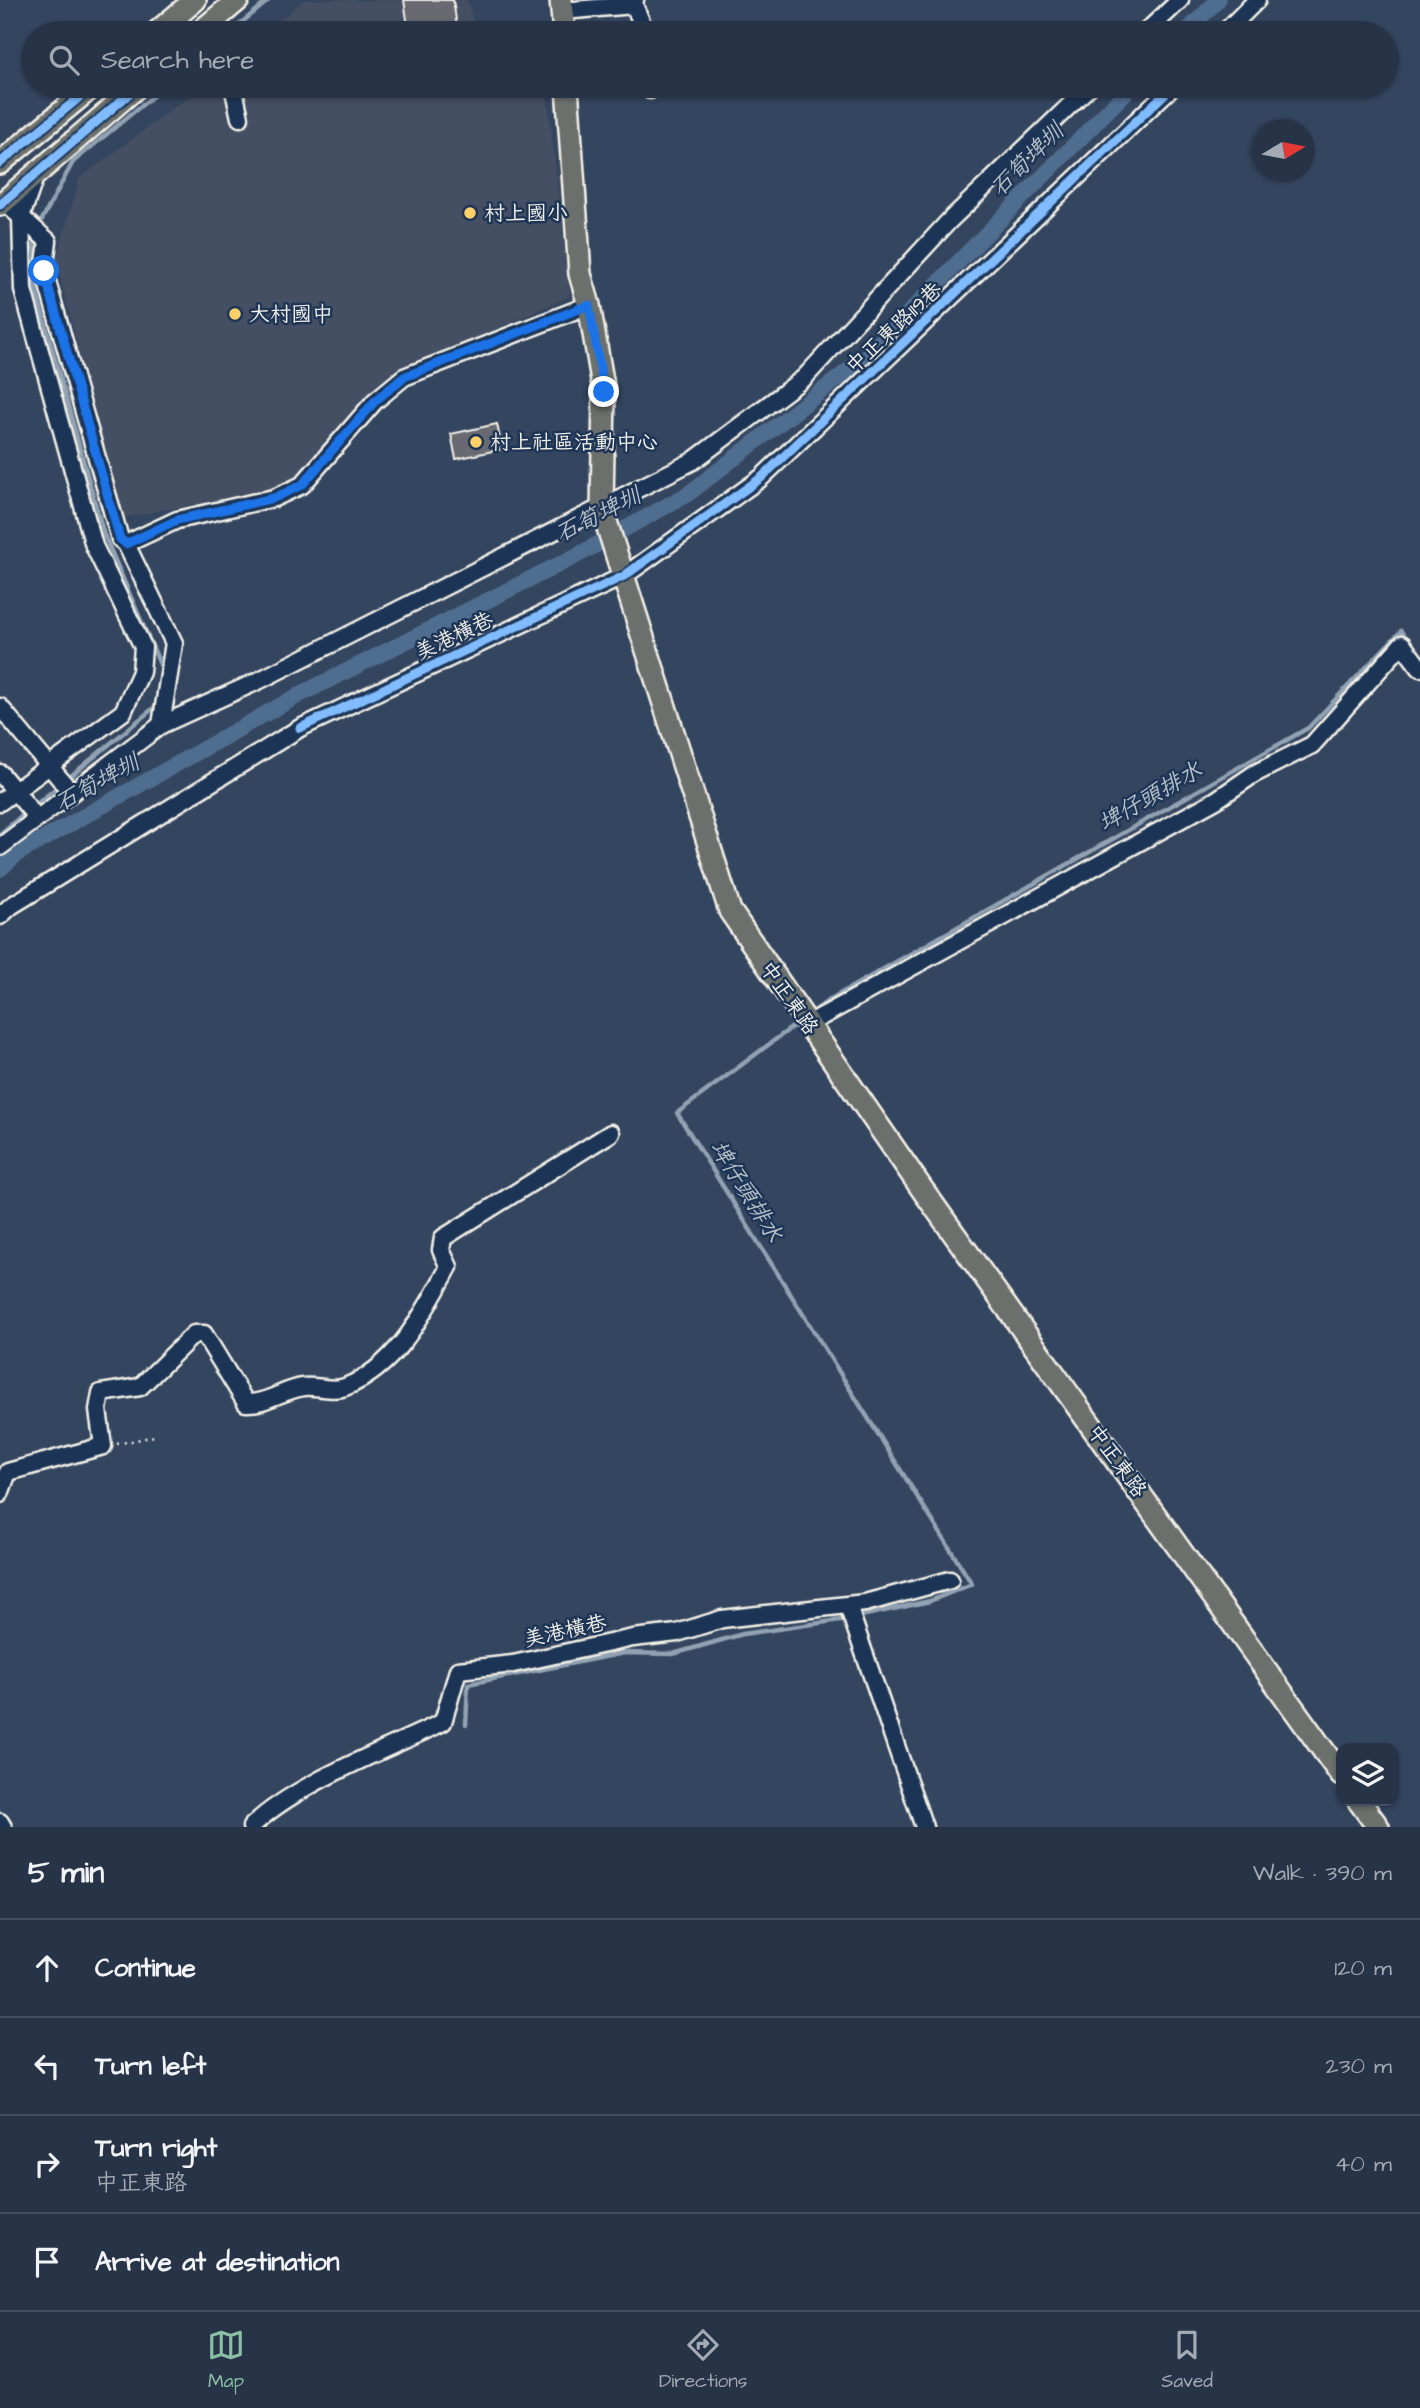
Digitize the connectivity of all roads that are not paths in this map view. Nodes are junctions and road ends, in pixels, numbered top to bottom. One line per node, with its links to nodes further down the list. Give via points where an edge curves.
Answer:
1 (238, 0): 9 (main road)
2 (1180, 0): 11 (street)
3 (1257, 0): 12 (street)
4 (635, 3): 6 (street); 10 (street)
5 (190, 4): 7 (main road); 8 (street)
6 (562, 6)
7 (170, 21)
8 (197, 21)
9 (214, 21)
10 (642, 21)
11 (1158, 21)
12 (1236, 21)
13 (78, 98): 20 (main road)
14 (124, 98): 21 (main road)
15 (236, 98): 19 (street)
16 (568, 98): 24 (main road, 中正東路, via 580,274)
17 (1077, 98): 25 (street, via 949,221 804,379 694,461)
18 (1159, 98): 27 (street, 中正東路119巷, via 761,478)
19 (240, 118)
20 (0, 162)
21 (36, 174): 22 (main road); 23 (street)
22 (2, 204): 23 (street)
23 (21, 217): 26 (street, via 48,241 44,271 120,539); 29 (street, via 23,290 94,546 143,647)
24 (589, 305): 25 (main road, 中正東路, via 604,392); 26 (street, via 404,377 375,401 302,485 274,498 177,520)
25 (602, 509): 27 (main road, 中正東路); 32 (street, via 258,681)
26 (126, 544): 30 (street, via 174,643)
27 (624, 576): 40 (street, 美港橫巷, via 300,728); 41 (main road, 中正東路, via 730,911)
28 (1420, 668): 41 (street, via 1402,644 1312,745)
29 (141, 672): 30 (street); 33 (street, via 123,712)
30 (170, 676): 32 (street)
31 (0, 708): 33 (street)
32 (161, 724): 36 (street)
33 (49, 768): 35 (street); 36 (street)
34 (0, 773): 35 (street)
35 (15, 790): 37 (street); 38 (street)
36 (71, 792): 38 (street)
37 (0, 802)
38 (37, 818): 39 (street)
39 (0, 847)
40 (0, 916)
41 (808, 1024): 46 (main road, 中正東路)
42 (611, 1133): 43 (street, via 443,1238 441,1250 449,1267 419,1321 384,1362 344,1388 303,1387 246,1403 204,1334 194,1334 141,1387 102,1393 98,1410 103,1446 8,1472)
43 (0, 1494)
44 (950, 1580): 45 (street, 美港橫巷)
45 (848, 1606): 50 (street, 美港橫巷, via 722,1619 677,1633 458,1670 443,1722 295,1794 270,1808); 51 (street)
46 (1336, 1768)
47 (1363, 1806): 52 (main road)
48 (0, 1822): 49 (street)
49 (3, 1827)
50 (251, 1827)
51 (924, 1827)
52 (1378, 1827)

